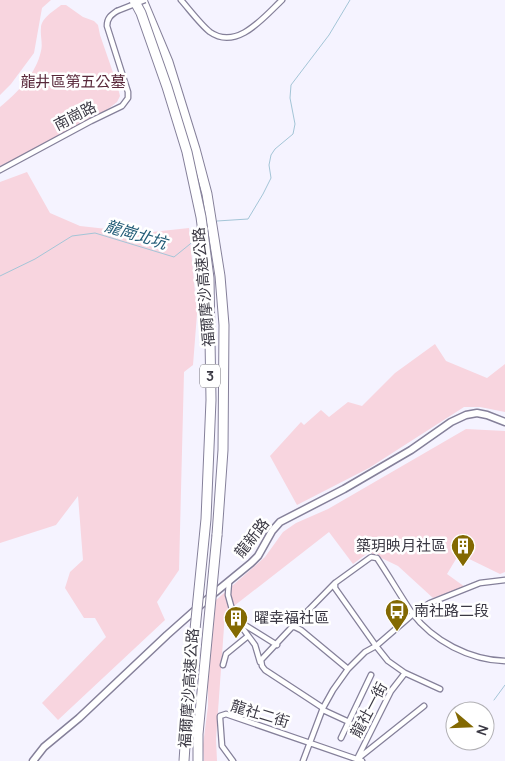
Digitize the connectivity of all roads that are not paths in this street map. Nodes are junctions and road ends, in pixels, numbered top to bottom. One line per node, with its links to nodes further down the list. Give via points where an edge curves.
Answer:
1 (134, 0): 30 (highway, 福爾摩沙高速公路 / 3, bridge, via 167,86 186,152 201,217 209,278 211,400 206,519)
2 (144, 0): 5 (street, 南崗路, bridge, via 117,11 107,21 128,92 126,102); 31 (highway, 福爾摩沙高速公路 / 3, bridge, via 168,62 207,194 224,325 223,450)
3 (181, 0): 4 (street, via 209,31 226,38 237,37 255,26)
4 (282, 0)
5 (0, 170)
6 (505, 422): 8 (street, 龍新路, via 476,413 450,422 412,450 280,522 258,556)
7 (505, 580): 10 (street, via 480,583)
8 (229, 582): 11 (street, via 229,600); 29 (street, 龍新路, via 44,747)
9 (335, 583): 10 (street, via 371,557 377,558); 12 (street); 15 (street, via 335,588)
10 (413, 614): 15 (street); 16 (street, via 436,636 458,649 482,658)
11 (236, 620): 13 (street); 14 (street)
12 (292, 627): 14 (street); 19 (street, via 298,628)
13 (248, 636): 17 (street); 18 (street, via 226,654)
14 (277, 645): 17 (street)
15 (376, 646): 19 (street, via 364,652); 20 (street)
16 (505, 661)
17 (261, 663): 24 (street, via 265,670)
18 (222, 665)
19 (348, 669): 24 (street)
20 (405, 674): 22 (street); 28 (street, 龍社一街, via 392,690)
21 (371, 675): 25 (street)
22 (440, 689)
23 (424, 706): 28 (street)
24 (323, 709): 25 (street); 27 (street)
25 (348, 722): 26 (street)
26 (341, 738)
27 (310, 743): 28 (street, 龍社二街); 32 (street, 龍社二街, via 223,714 220,716 222,746); 33 (street)
28 (358, 760)
29 (33, 761)
30 (184, 761)
31 (198, 761)
32 (233, 761)
33 (304, 761)

